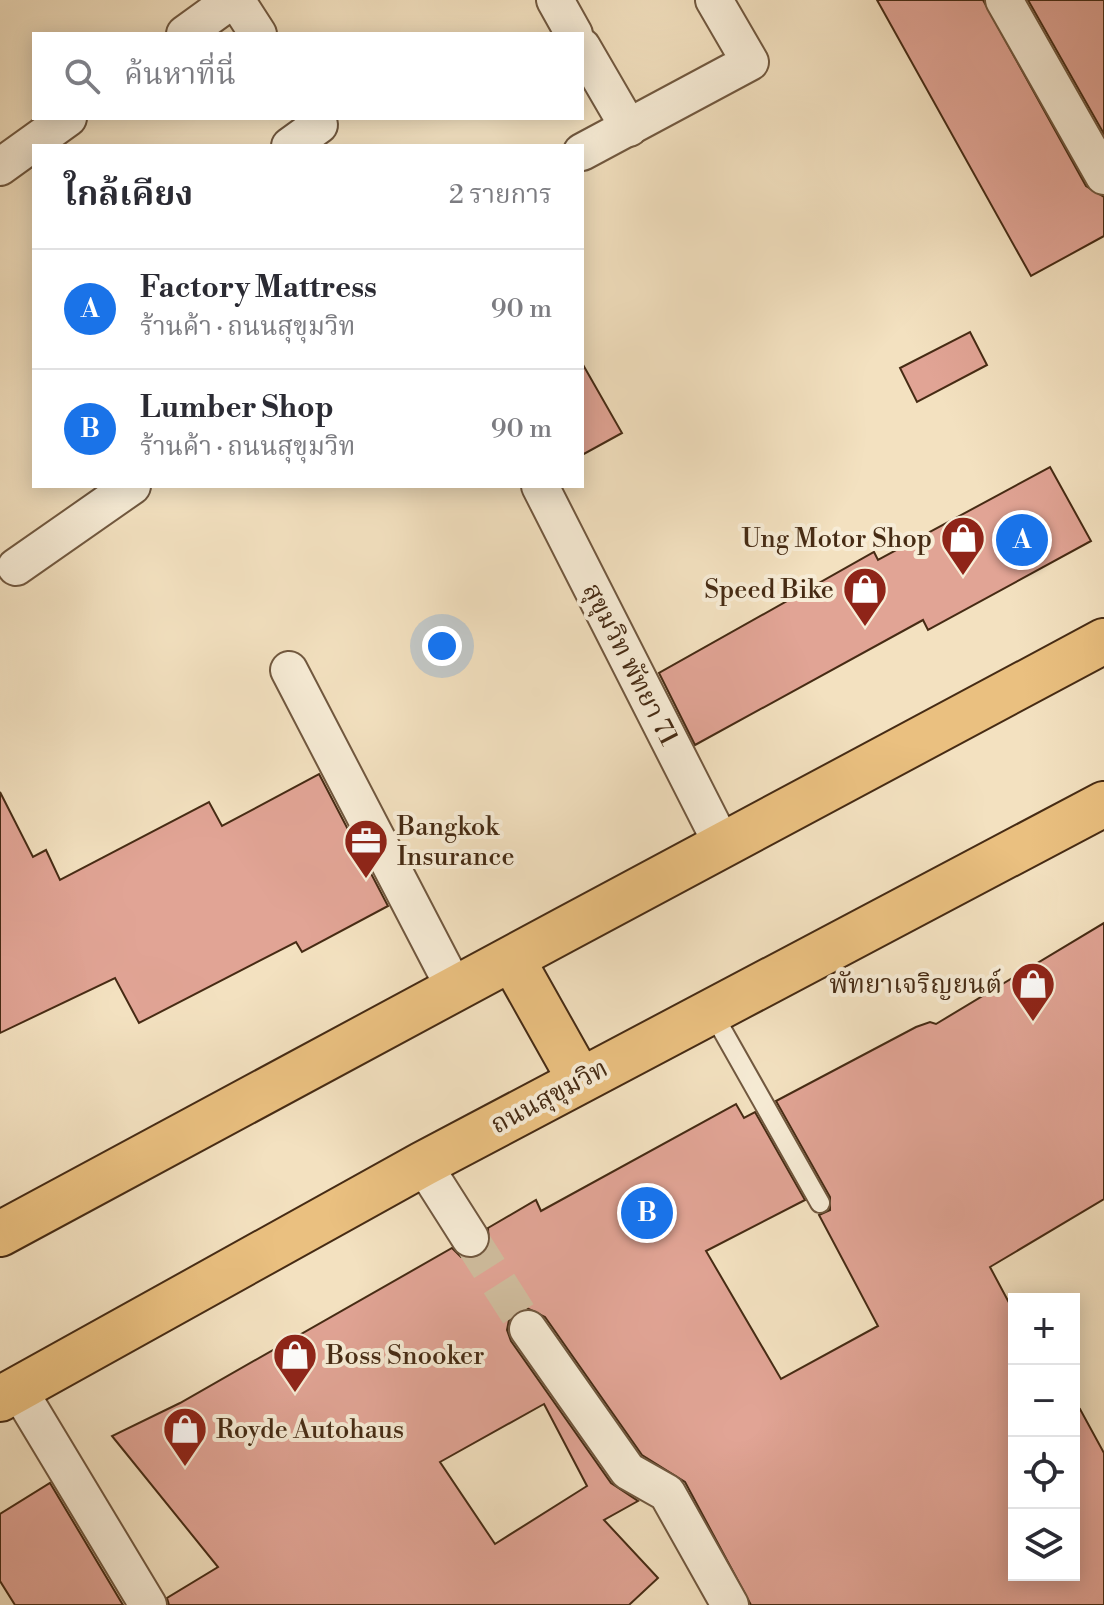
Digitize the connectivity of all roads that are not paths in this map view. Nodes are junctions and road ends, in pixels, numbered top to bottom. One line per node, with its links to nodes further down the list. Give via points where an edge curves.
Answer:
1 (234, 0): 5 (street); 6 (street)
2 (555, 0): 7 (street)
3 (714, 0): 10 (street, via 750,62)
4 (1004, 0): 15 (street)
5 (188, 32)
6 (257, 32)
7 (573, 32)
8 (584, 50): 10 (street)
9 (65, 120): 14 (street)
10 (629, 128): 13 (street)
11 (322, 130): 12 (street)
12 (294, 144)
13 (584, 151)
14 (0, 167)
15 (1104, 176)
16 (129, 488): 18 (street)
17 (541, 488): 22 (street, สุขุมวิท พัทยา 71)
18 (16, 567)
19 (1104, 641): 22 (highway)
20 (289, 670): 24 (street)
21 (1104, 804): 25 (highway, ถนนสุขุมวิท)
22 (721, 842): 23 (highway)
23 (512, 959): 24 (highway); 26 (highway)
24 (456, 991): 29 (highway)
25 (712, 1012): 26 (highway, ถนนสุขุมวิท); 28 (lane)
26 (580, 1080): 27 (highway, ถนนสุขุมวิท)
27 (423, 1164): 30 (street); 32 (highway, ถนนสุขุมวิท)
28 (820, 1203)
29 (0, 1234)
30 (470, 1238)
31 (528, 1329): 34 (street, via 628,1471 667,1493)
32 (9, 1394): 33 (street)
33 (148, 1605)
34 (730, 1605)

